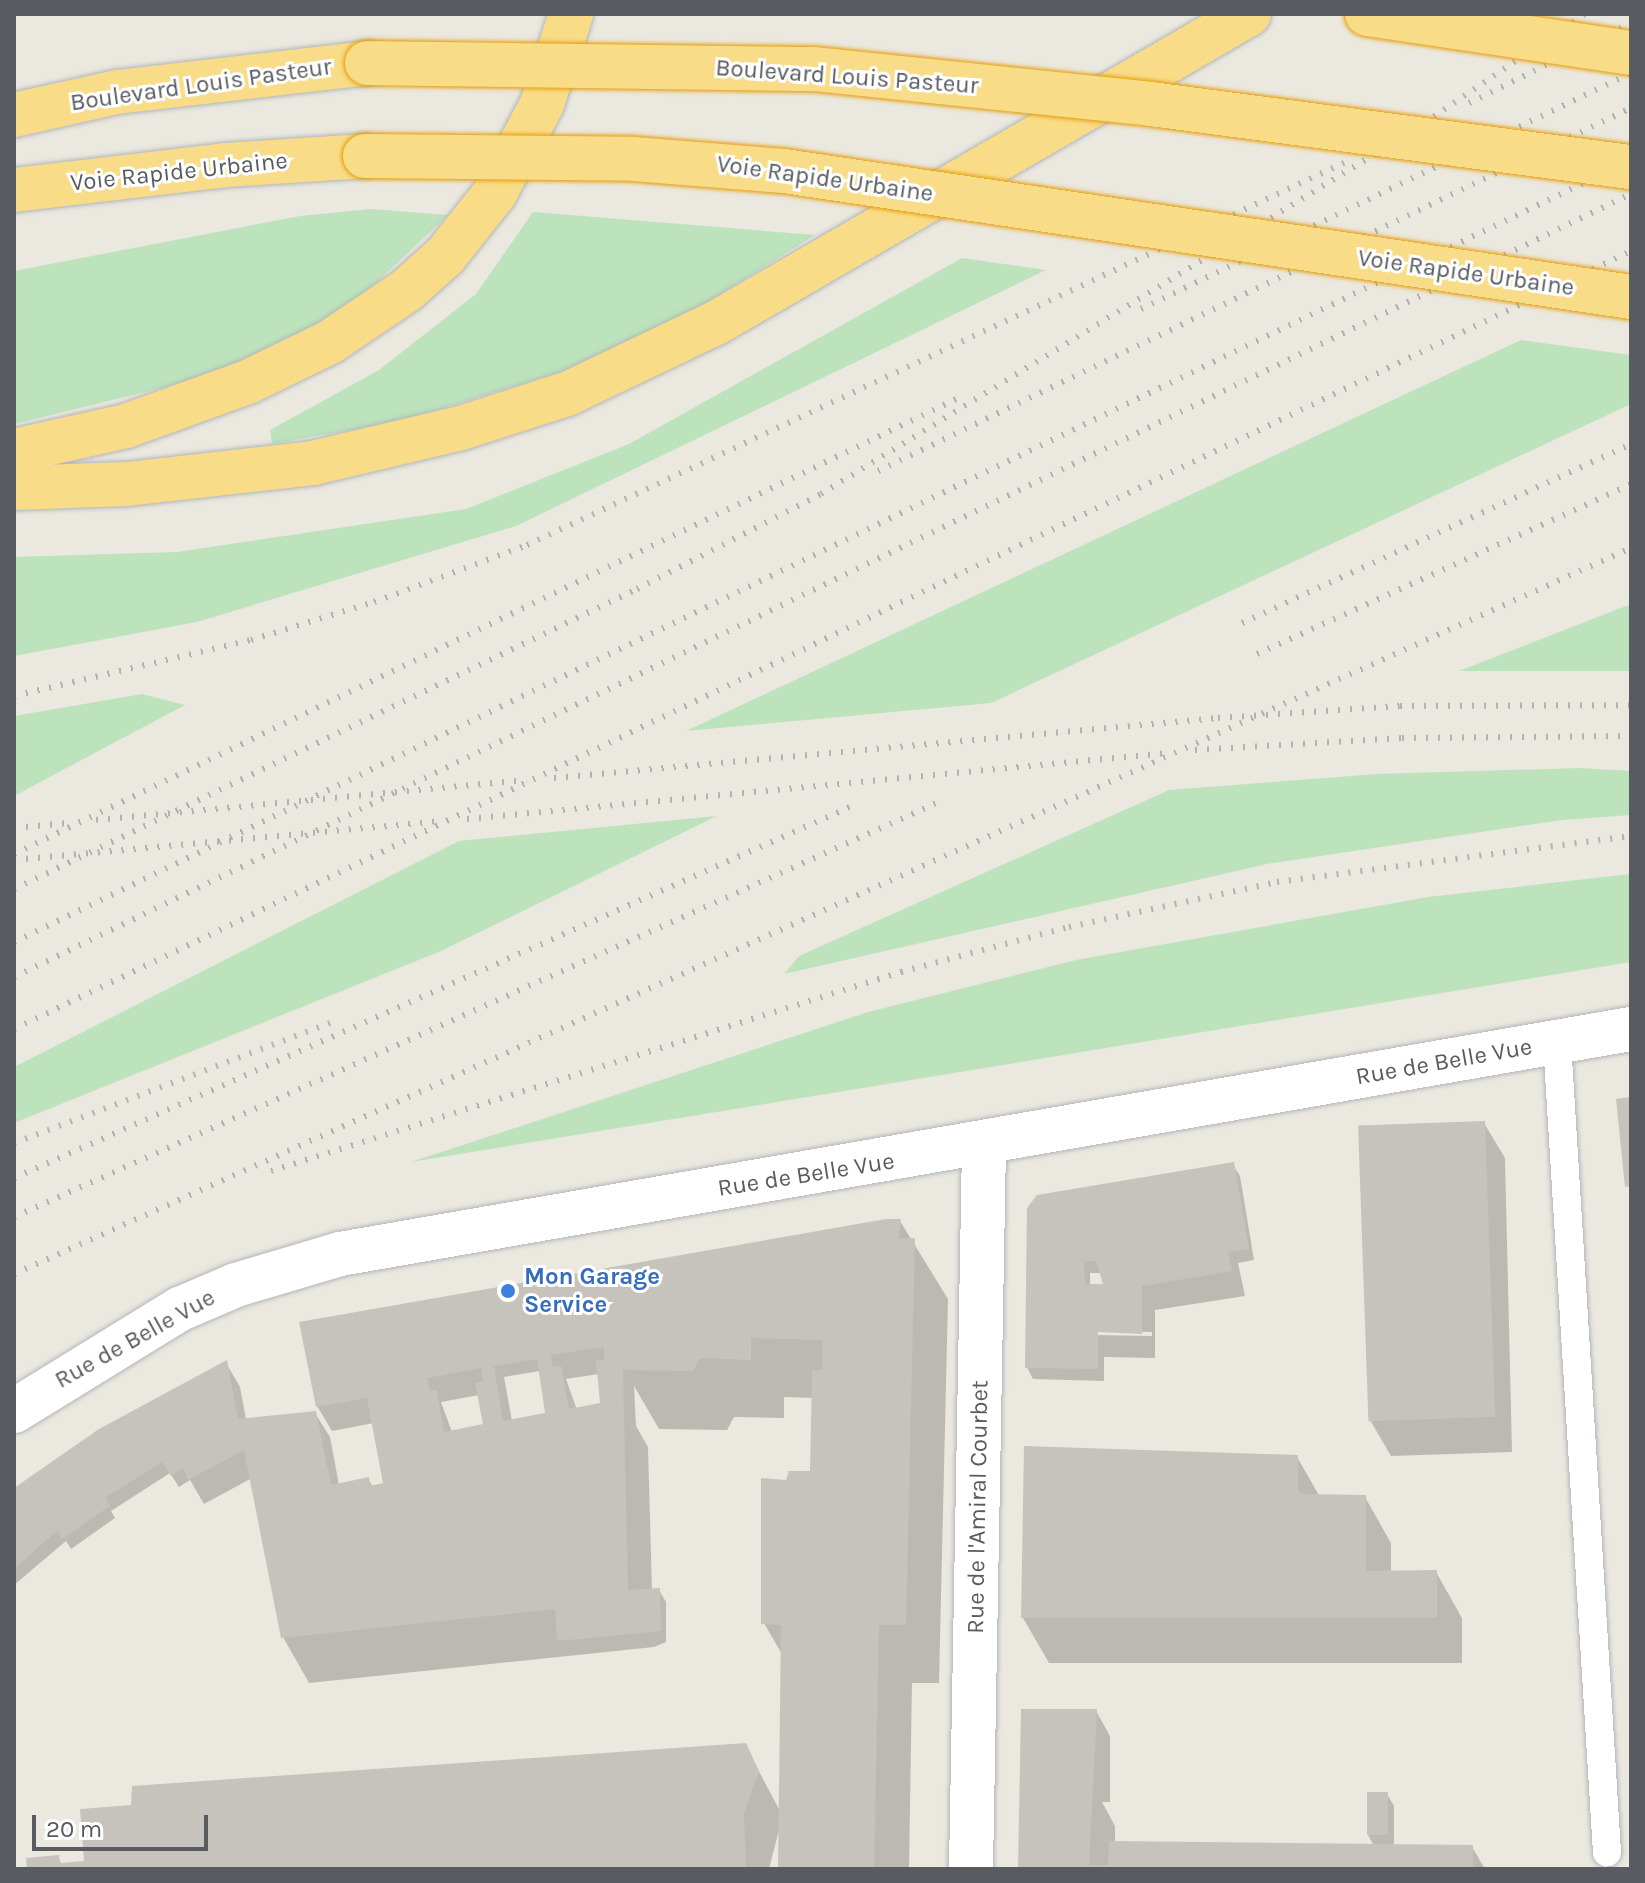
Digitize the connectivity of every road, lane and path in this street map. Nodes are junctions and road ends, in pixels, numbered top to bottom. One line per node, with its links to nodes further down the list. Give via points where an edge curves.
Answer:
1 (571, 14): 9 (highway, via 542,104 495,193 445,256 407,290 330,342 250,381 126,426)
2 (1249, 14): 10 (highway, via 716,323 567,394 446,432 313,463 141,482)
3 (1367, 14): 4 (highway, bridge)
4 (1631, 53)
5 (14, 115): 6 (highway, Boulevard Louis Pasteur, bridge, via 117,92 367,63 813,69 1151,104)
6 (1631, 167)
7 (14, 190): 8 (highway, Voie Rapide Urbaine, bridge, via 226,165 365,156 559,156 755,168)
8 (1631, 297)
9 (14, 451)
10 (14, 488)
11 (1631, 1029): 12 (street, Rue de Belle Vue)
12 (1557, 1042): 13 (street, Rue de Belle Vue); 15 (lane)
13 (984, 1146): 14 (street, Rue de Belle Vue, via 396,1243 295,1266 180,1309); 16 (street, Rue de l'Amiral Courbet)
14 (14, 1411)
15 (1607, 1852)
16 (971, 1869)

